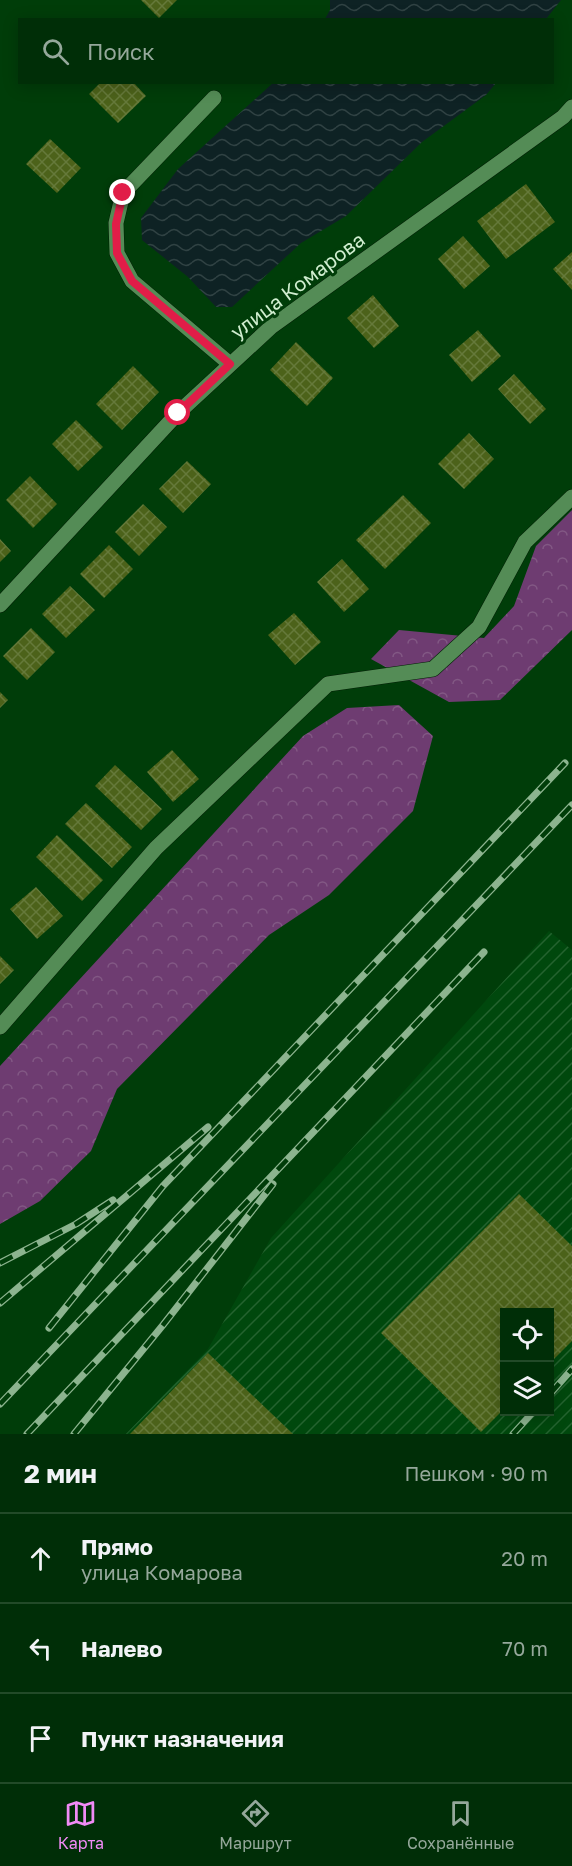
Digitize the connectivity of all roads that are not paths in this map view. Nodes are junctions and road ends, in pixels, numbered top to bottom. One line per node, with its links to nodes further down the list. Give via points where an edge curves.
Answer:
1 (214, 98): 3 (street, via 123,193 116,224 117,253 132,281)
2 (572, 107): 3 (street, улица Комарова, via 271,327)
3 (230, 364): 5 (street, улица Комарова, via 178,413)
4 (572, 497): 6 (street, via 525,542 479,627 433,669 328,684 156,848)
5 (0, 605)
6 (0, 1027)

